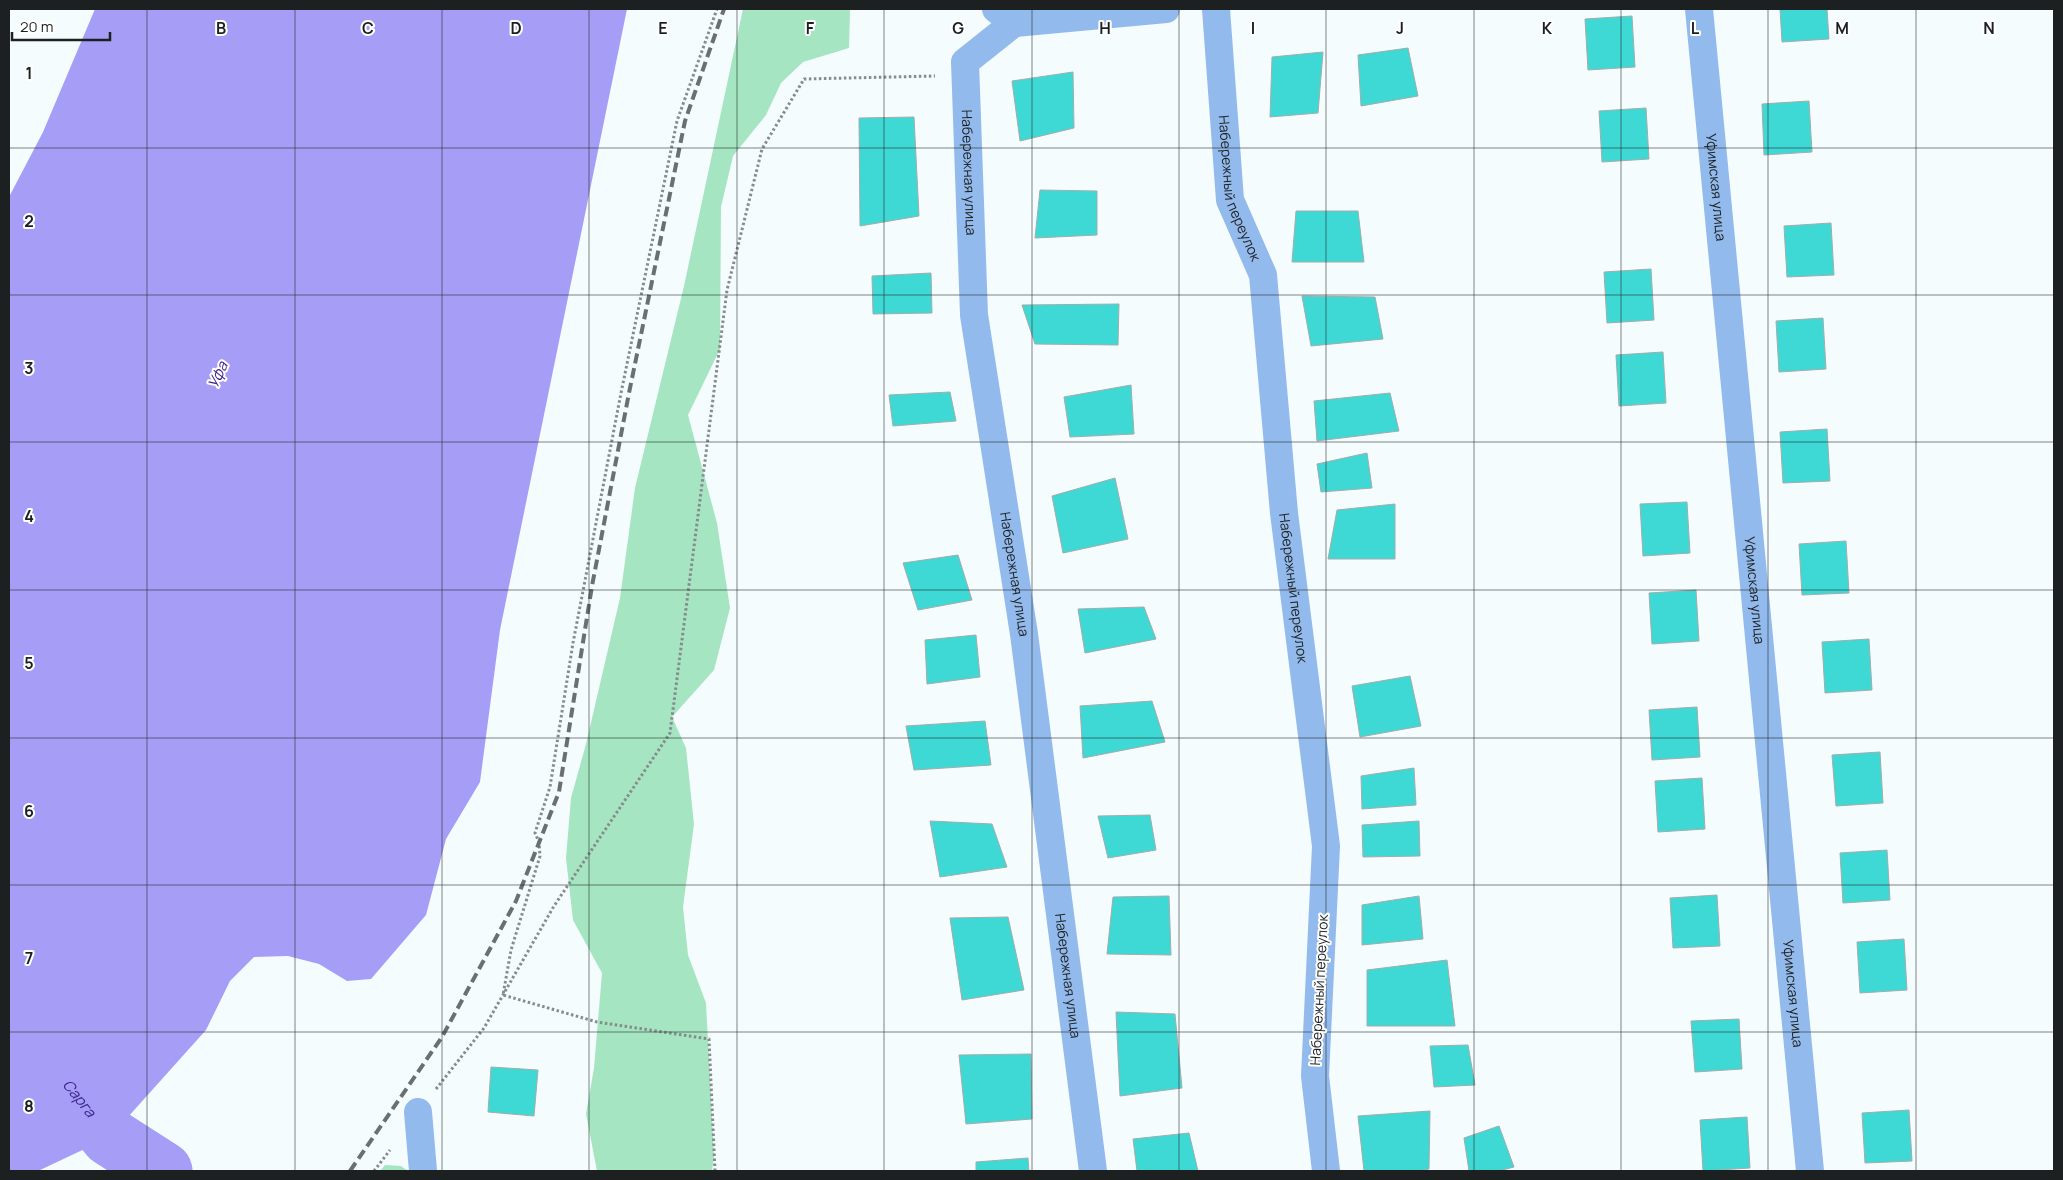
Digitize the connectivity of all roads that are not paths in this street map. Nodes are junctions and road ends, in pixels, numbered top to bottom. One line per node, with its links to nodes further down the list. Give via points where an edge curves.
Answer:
1 (1166, 9): 4 (street)
2 (1216, 9): 8 (street, Набережный переулок, via 1230,200 1263,275 1284,513 1326,846 1315,1076)
3 (1699, 9): 9 (street, Уфимская улица)
4 (1005, 16): 7 (street, Набережная улица, via 965,62 974,314 1024,634)
5 (418, 1112): 6 (street)
6 (423, 1171)
7 (1093, 1171)
8 (1326, 1171)
9 (1810, 1171)

